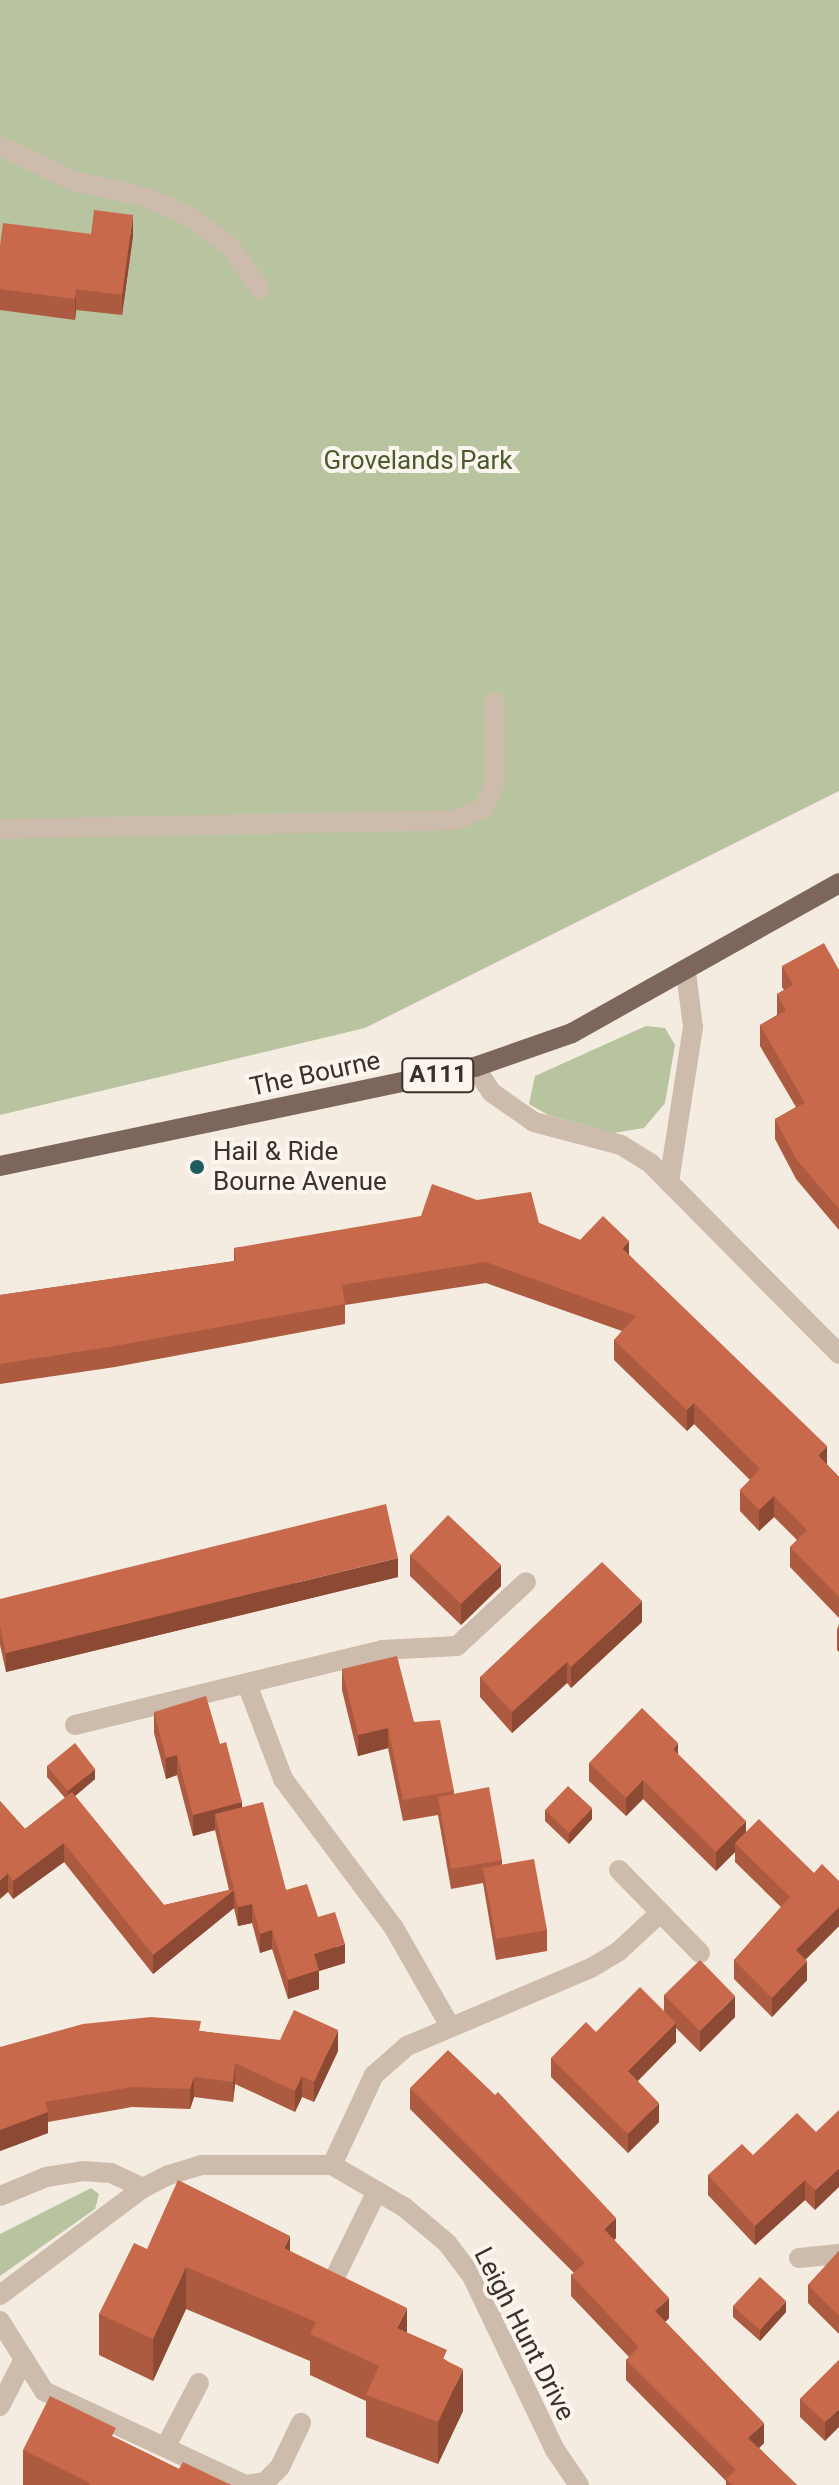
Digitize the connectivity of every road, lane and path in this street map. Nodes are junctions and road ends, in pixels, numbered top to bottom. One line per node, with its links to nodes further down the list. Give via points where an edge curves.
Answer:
1 (0, 146): 2 (street, via 74,181 145,197 189,216 230,246)
2 (260, 289)
3 (494, 702): 4 (street, via 495,782 484,808 455,820)
4 (0, 829)
5 (839, 883): 6 (main road, The Bourne / A111)
6 (686, 972): 7 (main road, The Bourne / A111, via 572,1033); 9 (street, via 693,1027)
7 (475, 1067): 8 (main road, The Bourne / A111); 9 (street, via 509,1108 534,1122 621,1145)
8 (0, 1166)
9 (669, 1182): 10 (street)
10 (839, 1354)
11 (526, 1582): 12 (street, via 457,1646 382,1650)
12 (247, 1684): 13 (street); 17 (street, via 283,1779 394,1928)
13 (75, 1725)
14 (619, 1870): 15 (street)
15 (660, 1913): 16 (street); 17 (street, via 619,1951 591,1968)
16 (700, 1953)
17 (450, 2026): 18 (street, via 407,2046 374,2075)
18 (332, 2165): 19 (street, via 201,2165); 20 (street, Leigh Hunt Drive)
19 (143, 2188): 21 (street, via 111,2173 82,2171 46,2177); 25 (street)
20 (377, 2191): 24 (street); 32 (street, Leigh Hunt Drive, via 447,2243 472,2276 555,2450)
21 (0, 2196)
22 (839, 2254): 23 (street)
23 (799, 2258)
24 (333, 2281)
25 (0, 2295)
26 (0, 2321): 27 (street)
27 (24, 2359): 29 (street); 31 (street, via 44,2391)
28 (199, 2383): 31 (street)
29 (0, 2406)
30 (301, 2423): 31 (street, via 280,2467 265,2482 246,2485)
31 (166, 2446)
32 (577, 2484)

